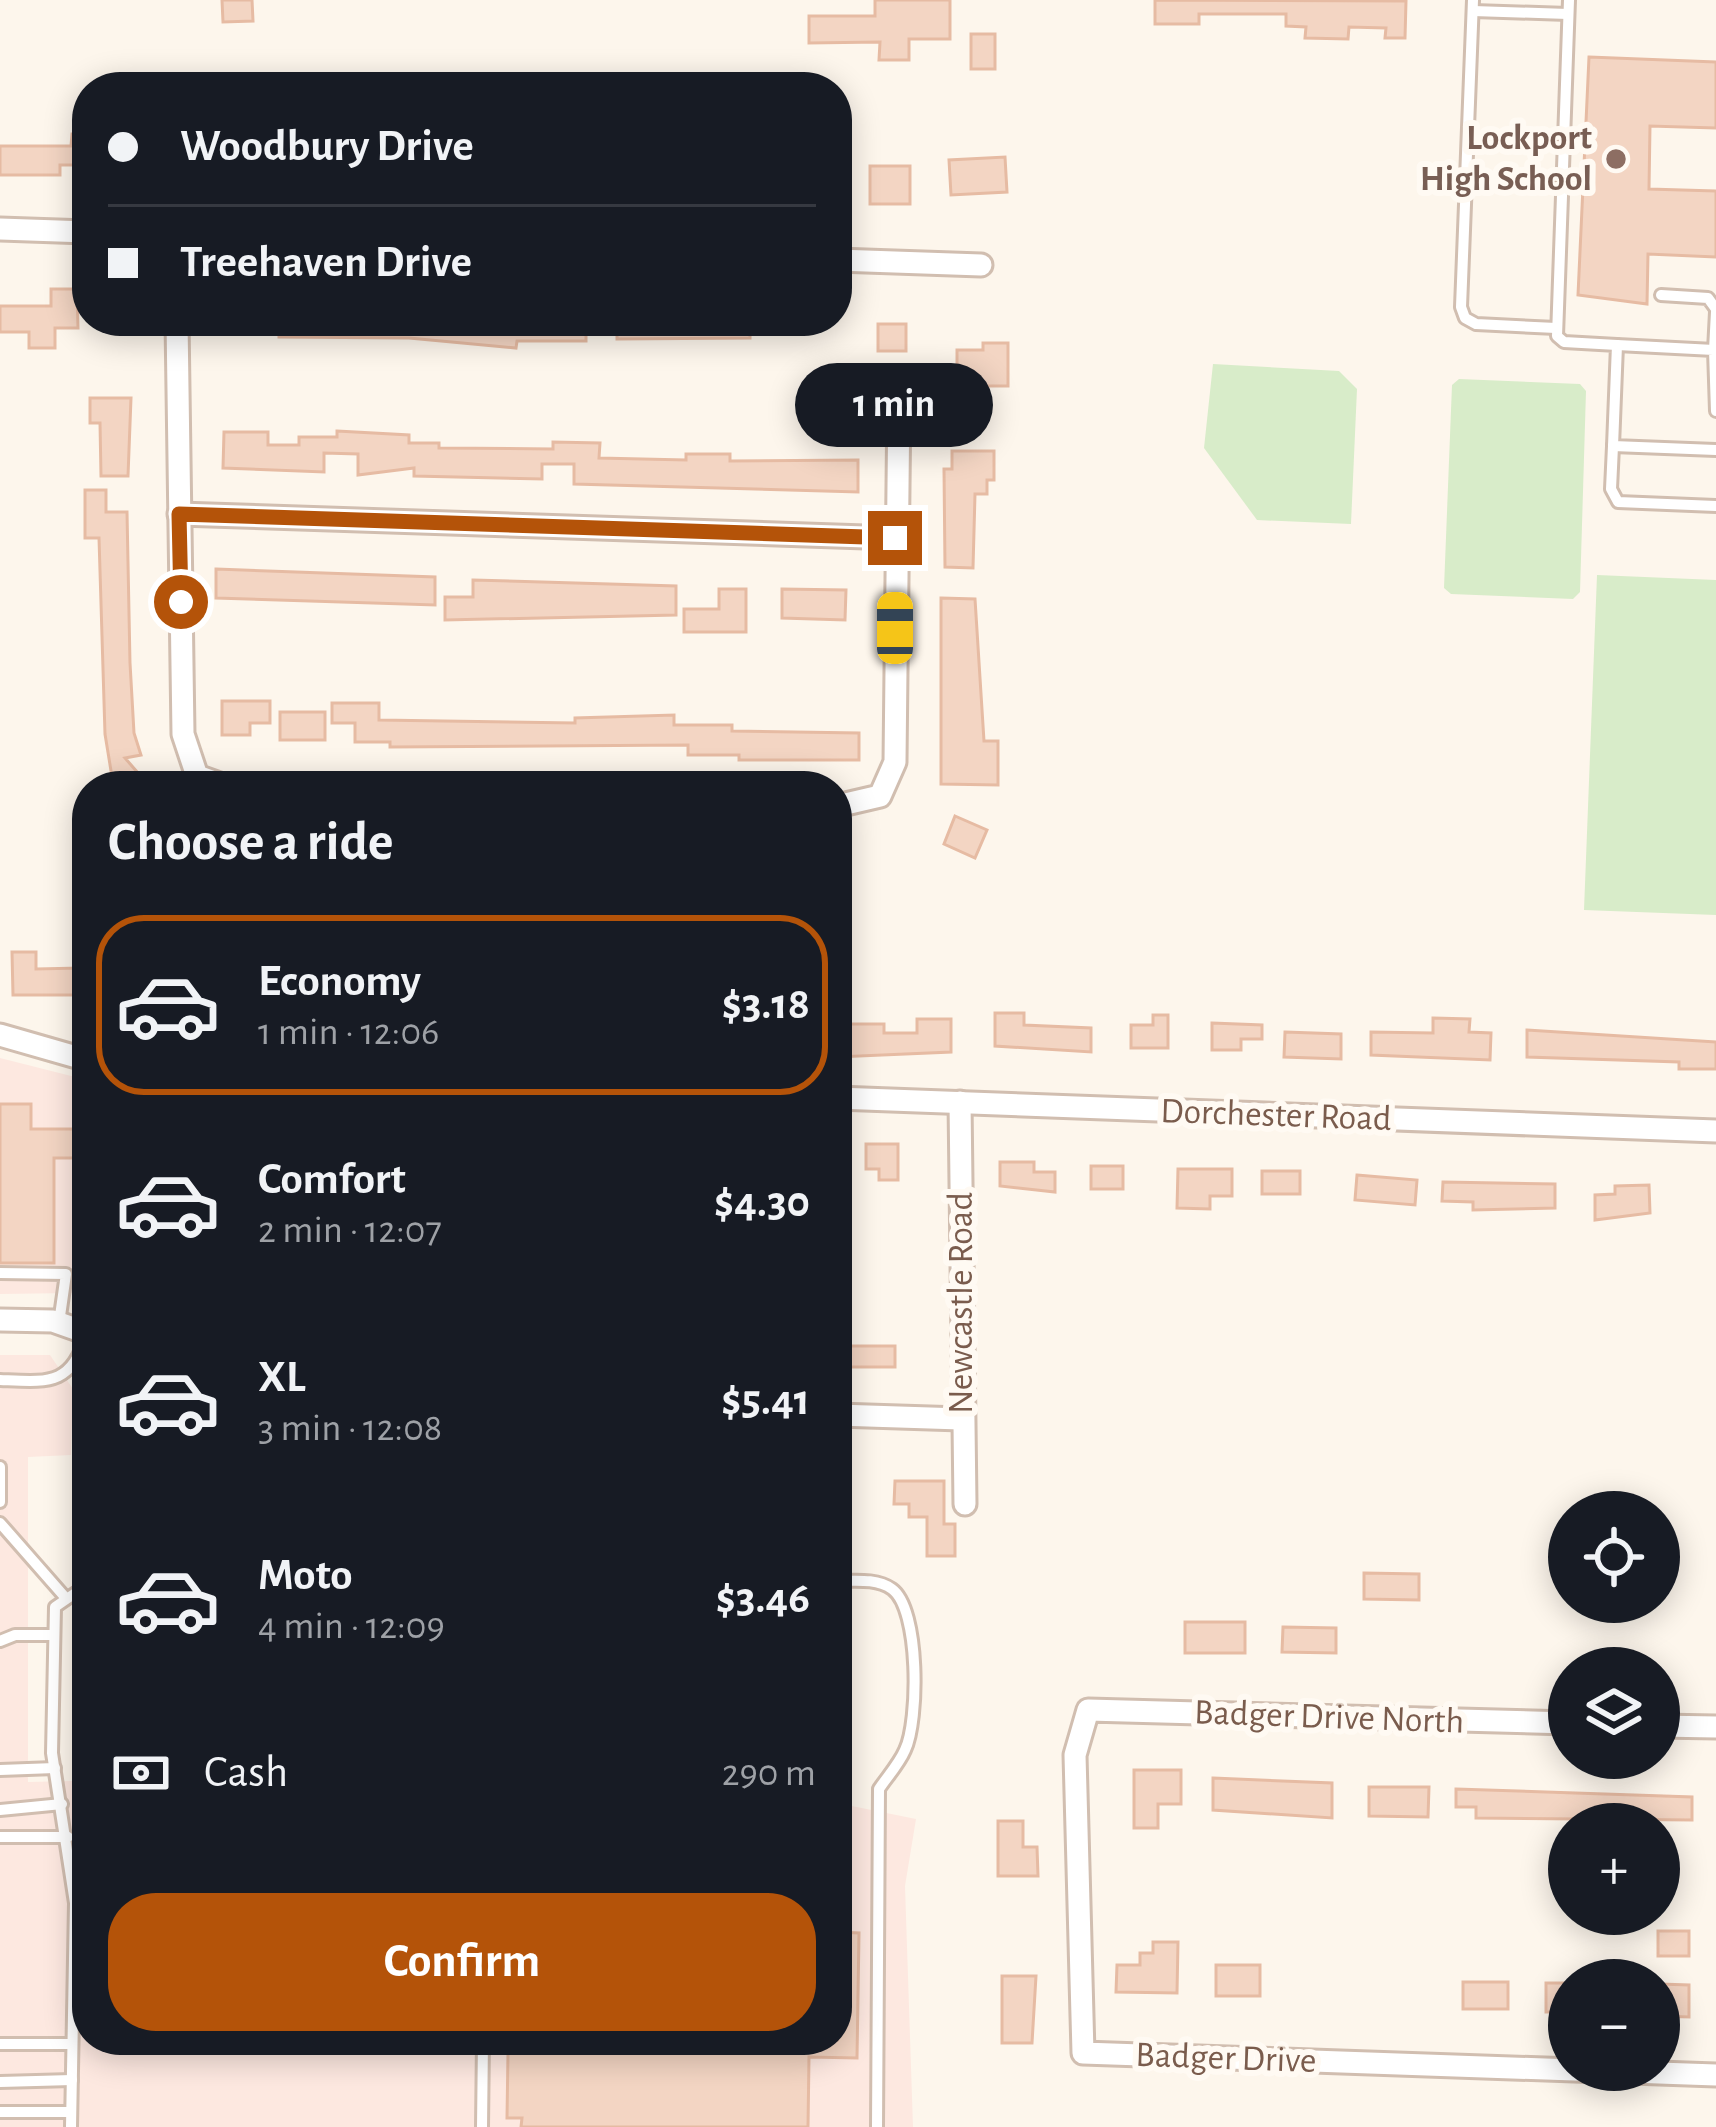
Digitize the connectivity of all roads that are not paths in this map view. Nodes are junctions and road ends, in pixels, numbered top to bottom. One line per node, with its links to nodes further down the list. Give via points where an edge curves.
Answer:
1 (1569, 0): 3 (lane)
2 (1473, 5): 3 (lane); 10 (lane, via 1461,307 1476,324)
3 (1568, 14): 10 (lane)
4 (0, 229): 5 (street)
5 (72, 231)
6 (852, 261): 7 (street)
7 (981, 265)
8 (1661, 295): 9 (lane, via 1708,298)
9 (1716, 310): 13 (lane)
10 (1556, 328): 12 (lane, via 1564,342)
11 (177, 336): 19 (street)
12 (1617, 345): 13 (lane); 16 (lane)
13 (1714, 350): 15 (lane)
14 (899, 395): 20 (street)
15 (1716, 411)
16 (1613, 446): 17 (lane); 18 (lane, via 1618,502)
17 (1716, 450)
18 (1716, 506)
19 (179, 514): 20 (street); 21 (street, via 183,734)
20 (895, 538): 22 (street, via 895,762 880,796)
21 (195, 771)
22 (852, 803)
23 (0, 1035): 24 (street)
24 (72, 1056)
25 (852, 1098): 26 (street, Dorchester Road)
26 (960, 1102): 27 (street, Dorchester Road); 35 (street, Newcastle Road)
27 (1716, 1131)
28 (0, 1273): 30 (lane, via 66,1274)
29 (0, 1320): 30 (street)
30 (59, 1323): 31 (street)
31 (72, 1328)
32 (72, 1369): 33 (lane, via 44,1382)
33 (0, 1380)
34 (852, 1415): 35 (street)
35 (962, 1419): 38 (street, Newcastle Road)
36 (0, 1467): 37 (lane)
37 (0, 1502)
38 (964, 1504)
39 (0, 1523): 42 (lane)
40 (852, 1581): 66 (lane, via 892,1589 908,1610 912,1636 913,1724 879,1789)
41 (72, 1592): 42 (lane)
42 (64, 1596): 43 (lane)
43 (54, 1635): 44 (lane); 49 (lane)
44 (0, 1641)
45 (1088, 1709): 46 (street, Badger Drive North); 59 (street, Badger Drive, via 1075,1755 1083,2054)
46 (1548, 1722)
47 (1680, 1726): 48 (street)
48 (1716, 1727)
49 (55, 1768): 50 (lane); 51 (lane)
50 (0, 1770)
51 (62, 1804): 52 (lane); 54 (lane)
52 (0, 1810)
53 (0, 1837): 54 (lane)
54 (68, 1838): 55 (lane)
55 (72, 1876)
56 (0, 2044): 57 (lane)
57 (72, 2044): 60 (lane)
58 (483, 2055): 65 (lane)
59 (1716, 2075)
60 (72, 2080): 61 (lane); 62 (lane)
61 (0, 2082)
62 (71, 2112): 63 (lane); 64 (lane)
63 (0, 2113)
64 (70, 2127)
65 (482, 2127)
66 (877, 2127)

